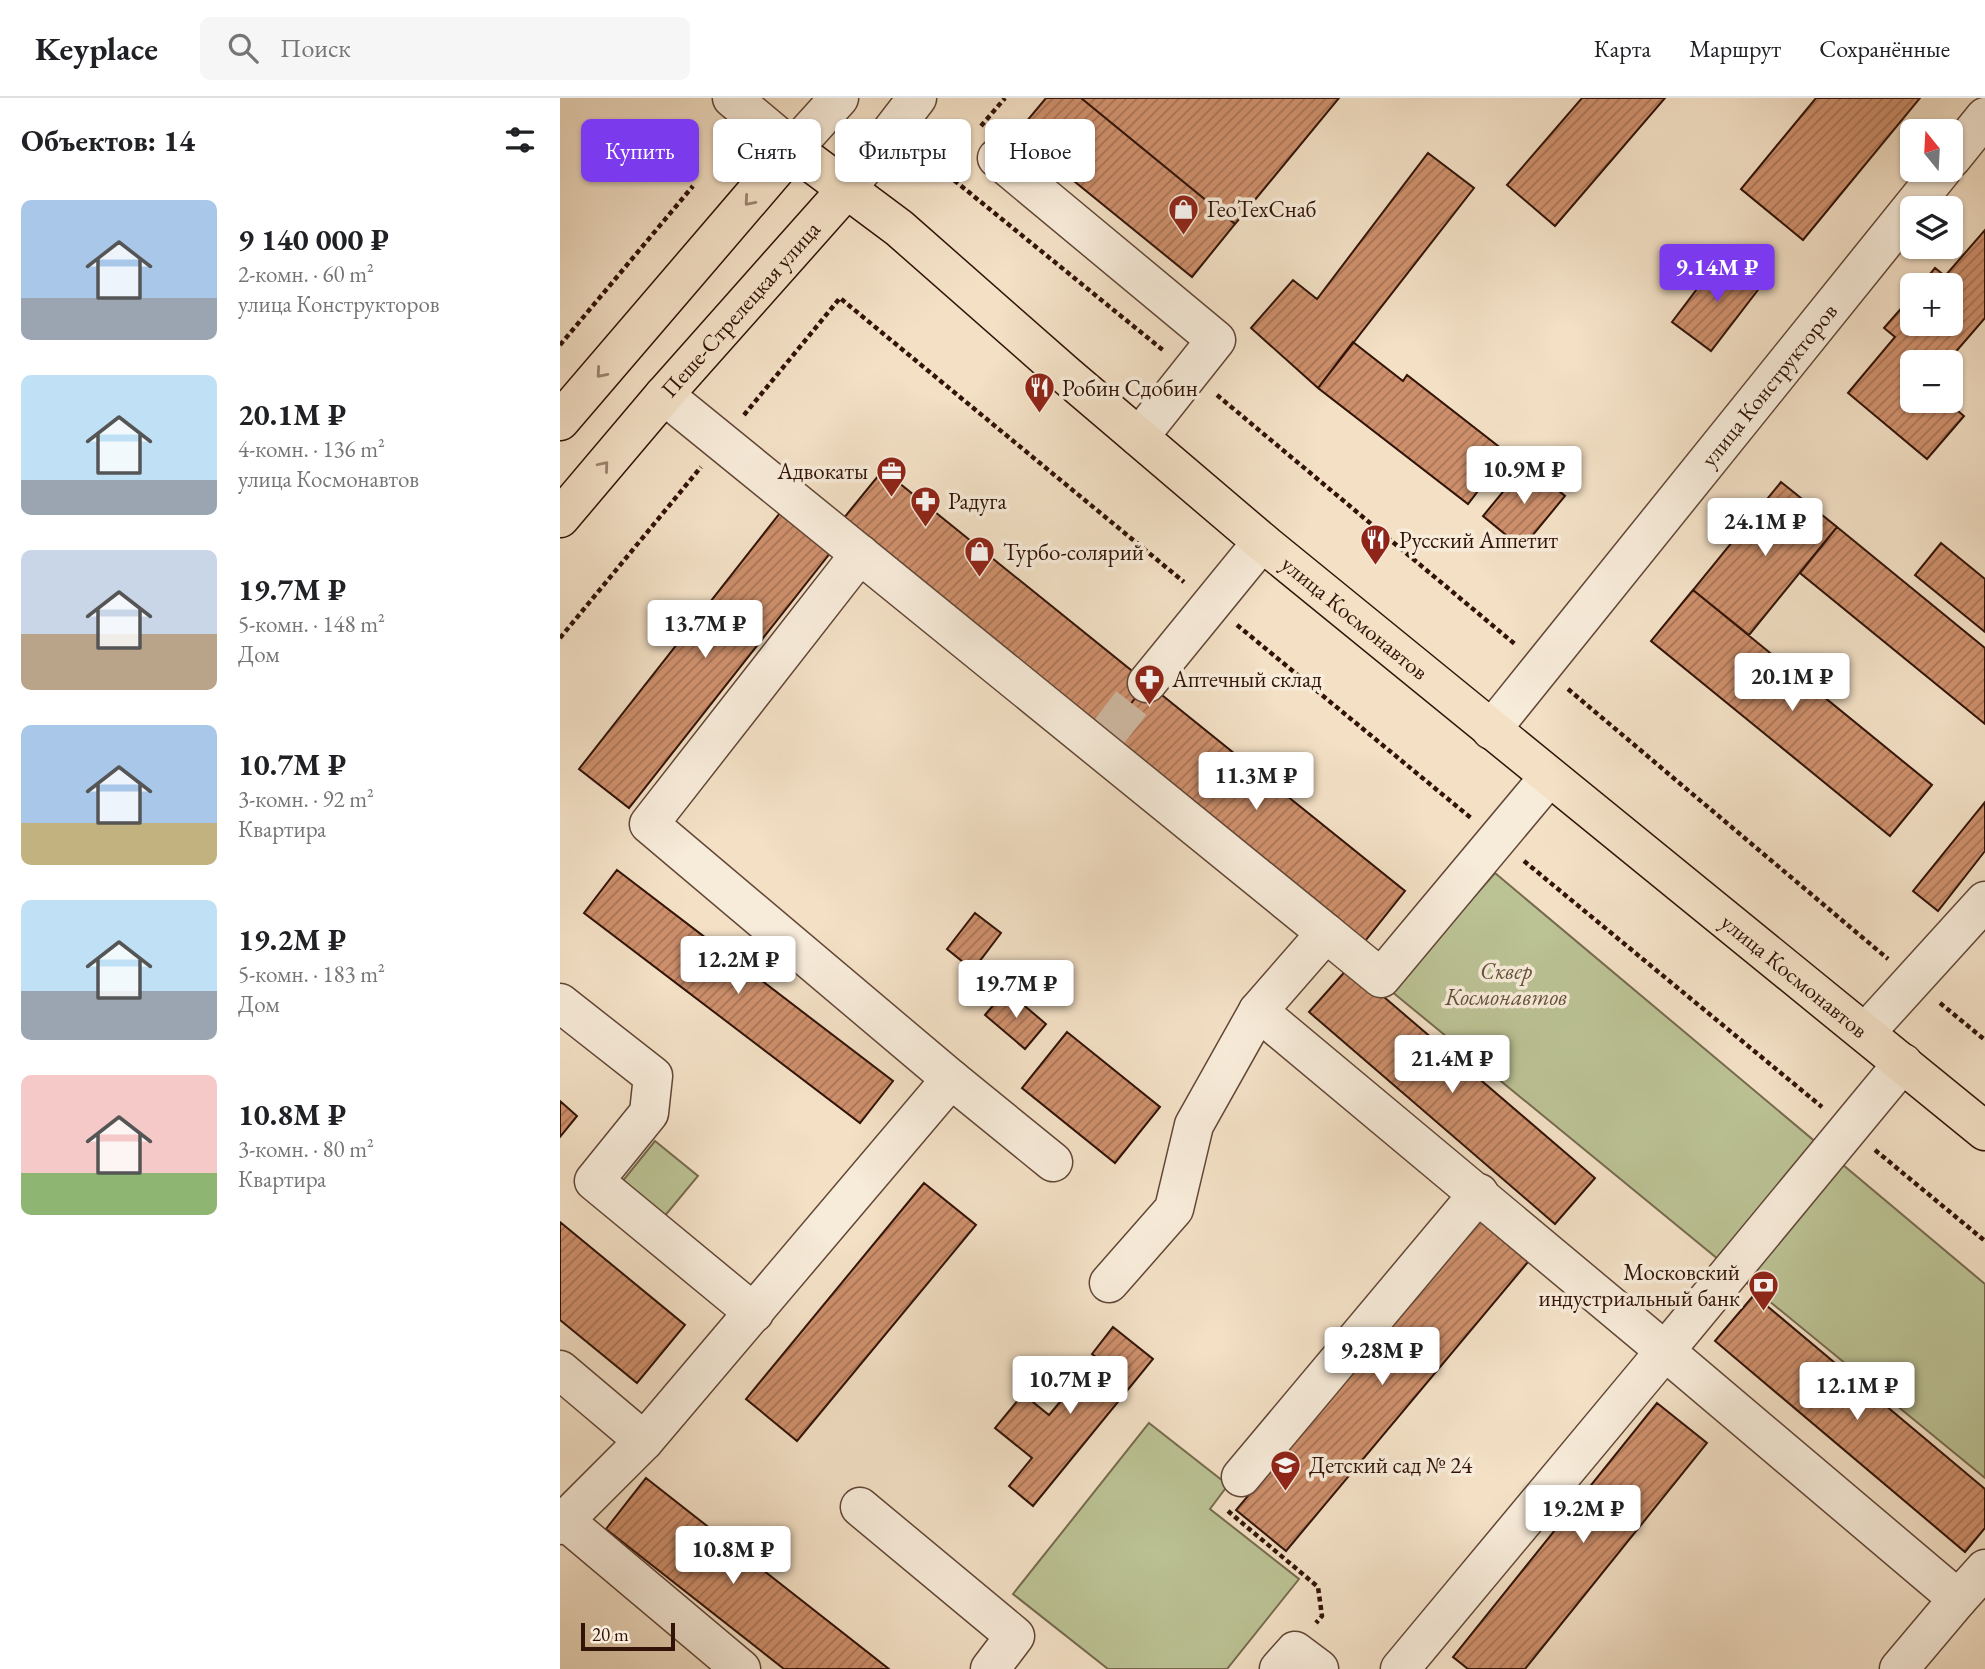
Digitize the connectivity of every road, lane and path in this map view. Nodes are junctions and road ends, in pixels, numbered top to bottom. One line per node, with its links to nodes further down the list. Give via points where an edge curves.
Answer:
1 (732, 98): 5 (street, улица Космонавтов)
2 (839, 98): 6 (street)
3 (917, 98): 14 (street, Пеше-Стрелецкая улица)
4 (1985, 117): 7 (street)
5 (757, 119)
6 (820, 119)
7 (1964, 143)
8 (821, 170): 14 (main road, улица Космонавтов)
9 (765, 182): 19 (main road, one-way to 19)
10 (956, 182): 17 (path)
11 (1026, 182): 17 (street, via 1216,340)
12 (1932, 182): 25 (street, улица Конструкторов)
13 (693, 186): 16 (path)
14 (847, 189): 18 (main road, Пеше-Стрелецкая улица); 20 (main road, улица Космонавтов, via 899,228)
15 (840, 298): 24 (path)
16 (560, 345)
17 (1190, 373): 20 (street); 25 (path)
18 (664, 395): 21 (main road, Пеше-Стрелецкая улица, one-way to 18); 23 (street)
19 (560, 421)
20 (1139, 437): 22 (main road, улица Космонавтов)
21 (560, 518)
22 (1262, 542): 24 (street); 27 (main road, улица Космонавтов)
23 (860, 554): 31 (street, via 1102,741); 38 (street, via 649,824)
24 (1210, 603): 26 (street); 29 (path)
25 (1542, 667): 27 (street, улица Конструкторов); 32 (path)
26 (1147, 683)
27 (1491, 730): 28 (main road, улица Космонавтов)
28 (1549, 777): 29 (street); 35 (main road, улица Космонавтов)
29 (1497, 839): 31 (street, via 1381,978); 39 (path)
30 (1985, 901): 32 (street)
31 (1326, 933): 34 (street)
32 (1913, 980): 35 (street); 36 (path)
33 (560, 1003): 45 (street, via 653,1076 649,1113 594,1181)
34 (1258, 1011): 42 (street); 44 (street, via 1194,1125 1174,1209)
35 (1866, 1032): 37 (main road, улица Космонавтов)
36 (1985, 1040)
37 (1903, 1063): 39 (street); 40 (main road, улица Космонавтов)
38 (951, 1079): 41 (street); 45 (street)
39 (1848, 1129): 43 (path); 46 (street)
40 (1985, 1131)
41 (1054, 1162)
42 (1479, 1193): 46 (street); 49 (street)
43 (1985, 1241)
44 (1109, 1283)
45 (754, 1313): 48 (street)
46 (1665, 1350): 53 (street); 57 (street)
47 (560, 1370): 48 (street)
48 (644, 1441): 51 (street)
49 (1241, 1477): 54 (path, via 1225,1508 1318,1587 1322,1616)
50 (860, 1507): 56 (street, via 1015,1636)
51 (562, 1523): 55 (street)
52 (1985, 1569): 53 (street)
53 (1958, 1599): 58 (street)
54 (1298, 1663)
55 (741, 1669)
56 (990, 1669)
57 (1400, 1669)
58 (1899, 1669)

